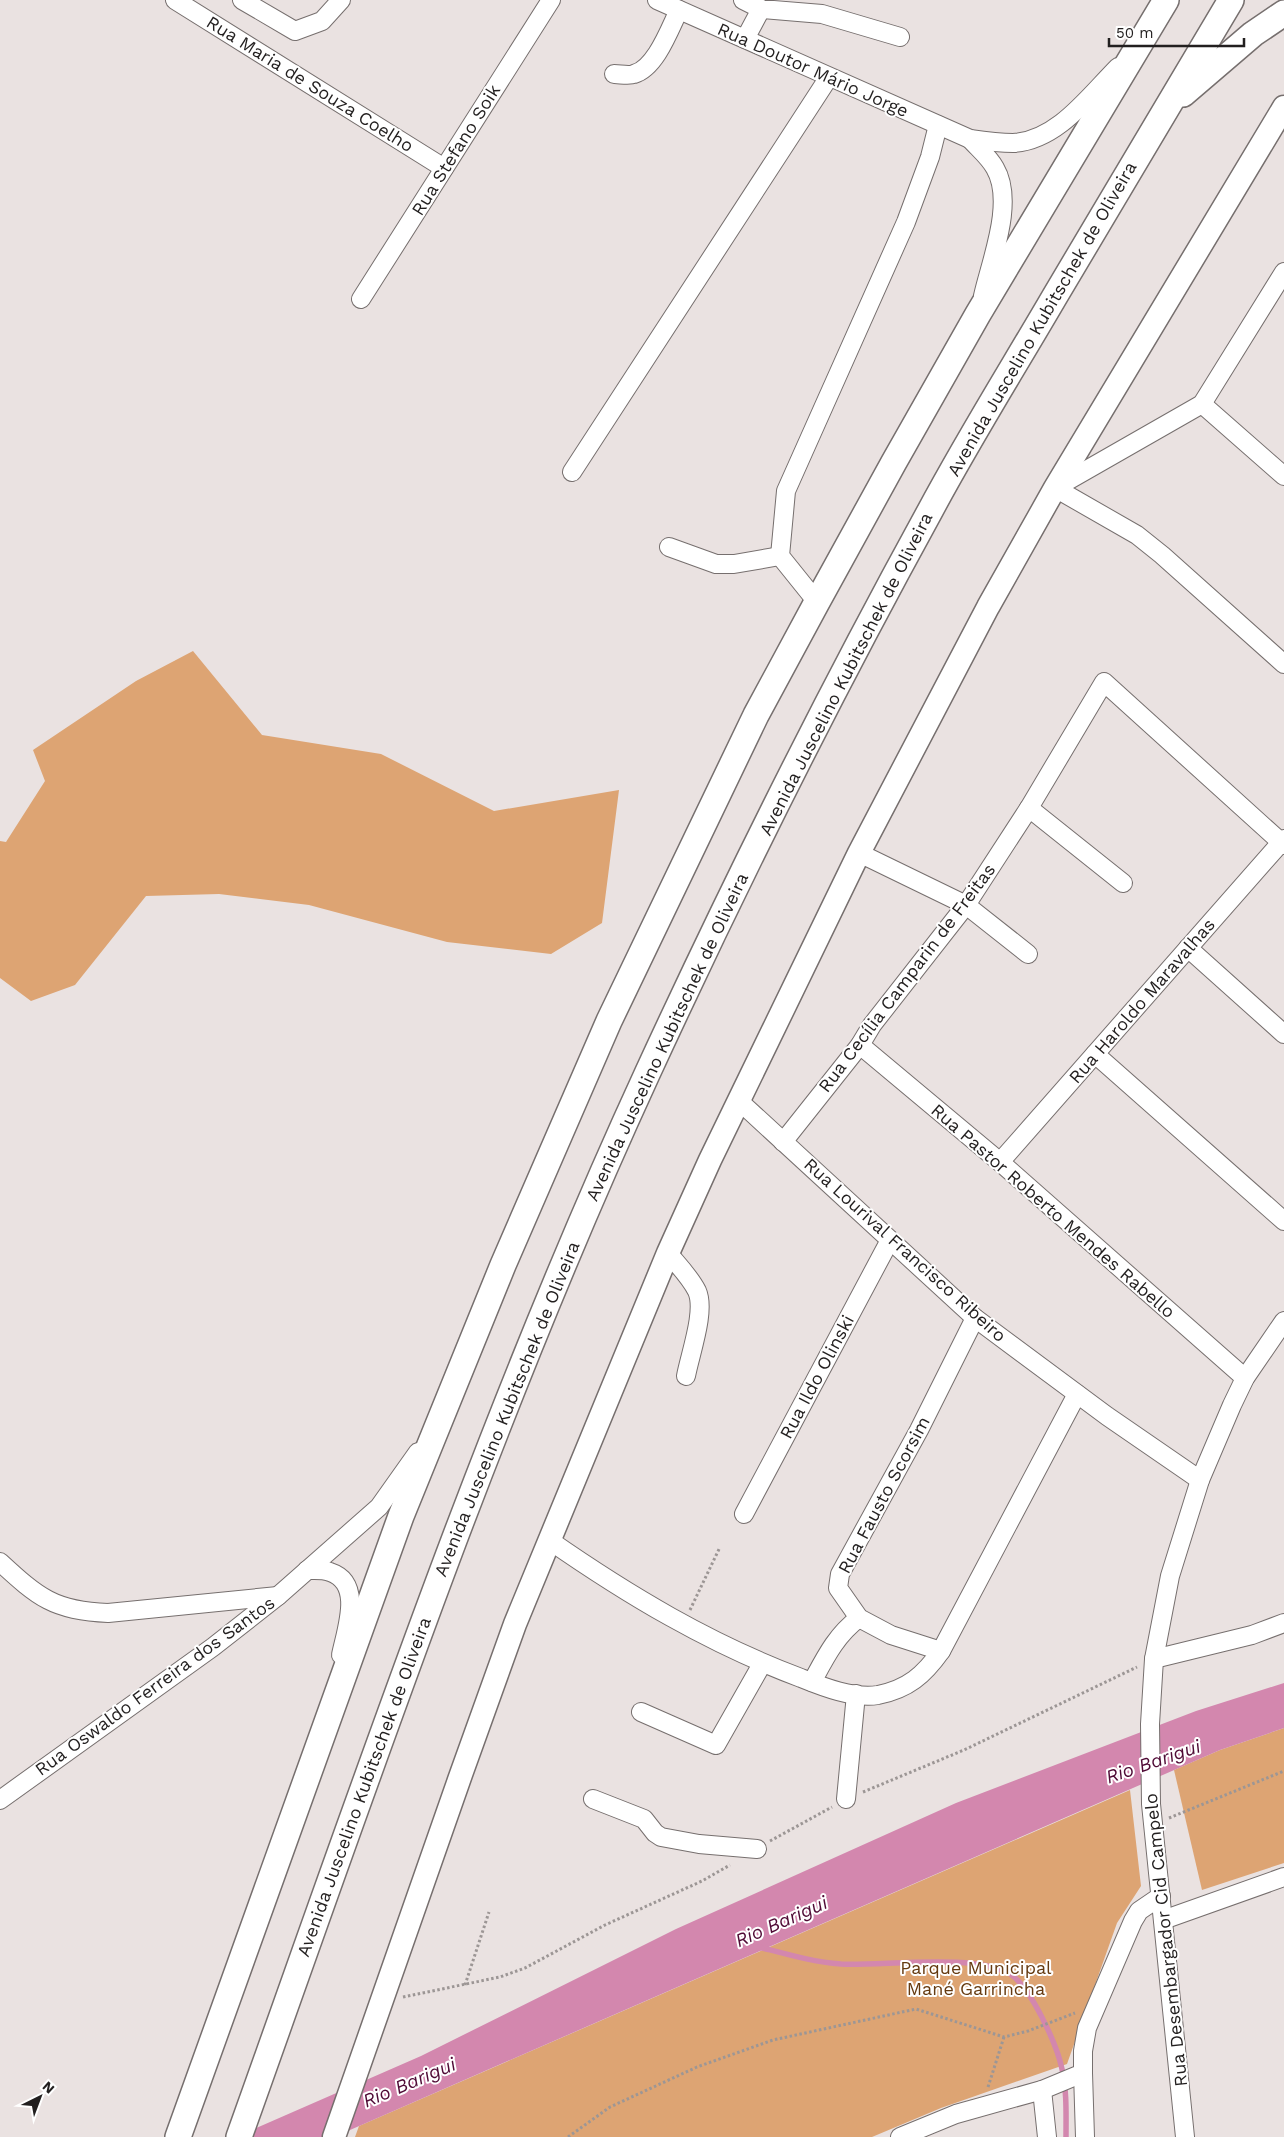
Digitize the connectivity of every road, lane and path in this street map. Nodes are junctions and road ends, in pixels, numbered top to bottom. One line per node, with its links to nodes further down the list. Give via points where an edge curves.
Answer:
1 (175, 0): 21 (street, Rua Maria de Souza Coelho)
2 (242, 0): 3 (street, via 294,31 322,20)
3 (341, 0)
4 (551, 0): 21 (street, Rua Stefano Soik)
5 (657, 0): 10 (street, Rua Doutor Mário Jorge)
6 (743, 0): 9 (street)
7 (1166, 0): 14 (highway)
8 (1231, 0): 18 (highway, Avenida Juscelino Kubitschek de Oliveira)
9 (762, 9): 12 (street, via 822,14); 13 (street)
10 (679, 10): 13 (street, Rua Doutor Mário Jorge); 15 (street, via 648,66 634,74)
11 (1284, 13): 18 (highway, via 1226,55)
12 (900, 37)
13 (745, 39): 16 (street, Rua Doutor Mário Jorge)
14 (1139, 46): 20 (street, Rua Doutor Mário Jorge, via 1055,128 1014,143); 24 (highway)
15 (614, 74)
16 (829, 77): 19 (street, Rua Doutor Mário Jorge); 26 (street)
17 (1284, 107): 28 (main road)
18 (1165, 110): 88 (highway, Avenida Juscelino Kubitschek de Oliveira, via 932,508 859,643 784,789 647,1074 556,1282 426,1611)
19 (938, 125): 20 (street, Rua Doutor Mário Jorge); 30 (street, via 906,222 786,491)
20 (970, 140): 24 (street, Rua Doutor Mário Jorge, via 996,169 1003,200 1001,222)
21 (444, 168): 23 (street, Rua Stefano Soik)
22 (1282, 283): 25 (street)
23 (361, 300)
24 (978, 314): 31 (highway)
25 (1202, 404): 27 (street); 28 (street)
26 (572, 472)
27 (1284, 476)
28 (1055, 488): 32 (street, via 1136,535); 35 (main road, via 988,607)
29 (669, 547): 30 (street, via 716,564)
30 (780, 556): 31 (street)
31 (817, 602): 54 (highway, via 756,715 609,1022 502,1265)
32 (1284, 664)
33 (1029, 808): 34 (street, Rua Cecília Camparin de Freitas, via 1104,682); 36 (street); 37 (street, Rua Cecília Camparin de Freitas)
34 (1283, 842): 38 (street, Rua Haroldo Maravalhas)
35 (859, 853): 37 (street); 43 (main road)
36 (1122, 883)
37 (966, 905): 39 (street); 41 (street, Rua Cecília Camparin de Freitas, via 872,1024)
38 (1188, 948): 40 (street); 42 (street, Rua Haroldo Maravalhas)
39 (1028, 954)
40 (1284, 1034)
41 (860, 1045): 44 (street, Rua Cecília Camparin de Freitas); 45 (street, Rua Pastor Roberto Mendes Rabello)
42 (1095, 1054): 45 (street, Rua Haroldo Maravalhas); 46 (street)
43 (738, 1100): 44 (street, Rua Lourival Francisco Ribeiro); 48 (main road)
44 (784, 1142): 47 (street, Rua Lourival Francisco Ribeiro)
45 (1000, 1162): 52 (street, Rua Pastor Roberto Mendes Rabello)
46 (1284, 1221)
47 (890, 1240): 49 (street, Rua Lourival Francisco Ribeiro); 56 (street, Rua Ildo Olinski)
48 (668, 1253): 51 (street, via 698,1293 700,1310); 57 (main road)
49 (975, 1318): 53 (street, Rua Lourival Francisco Ribeiro); 62 (street, Rua Fausto Scorsim, via 919,1430 840,1574 838,1588)
50 (1284, 1321): 52 (street, Rua Desembargador Cid Campelo)
51 (686, 1376)
52 (1245, 1378): 55 (street, Rua Desembargador Cid Campelo)
53 (1077, 1394): 55 (street, Rua Lourival Francisco Ribeiro); 65 (street)
54 (438, 1422): 60 (street, Rua Oswaldo Ferreira dos Santos, via 379,1507); 71 (highway)
55 (1200, 1480): 66 (street, Rua Desembargador Cid Campelo, via 1170,1576)
56 (744, 1514)
57 (549, 1540): 63 (street, via 632,1596); 89 (main road, via 476,1730)
58 (720, 1547): 63 (path)
59 (0, 1562): 61 (street, via 46,1600 84,1612 108,1613)
60 (307, 1570): 61 (street, Rua Oswaldo Ferreira dos Santos); 71 (street, via 329,1571 340,1577 348,1587 350,1599 350,1614)
61 (278, 1596): 75 (street, Rua Oswaldo Ferreira dos Santos)
62 (859, 1618): 65 (street, Rua Fausto Scorsim, via 891,1635); 68 (street, via 834,1643)
63 (684, 1624): 67 (street)
64 (1284, 1624): 66 (street)
65 (941, 1651): 69 (street, via 928,1669 912,1682 876,1695)
66 (1154, 1659): 76 (street, Rua Desembargador Cid Campelo, via 1149,1752)
67 (762, 1664): 68 (street); 70 (street, via 716,1745)
68 (812, 1682): 69 (street)
69 (856, 1694): 74 (street)
70 (641, 1712)
71 (328, 1718): 87 (highway)
72 (1284, 1772): 76 (path)
73 (593, 1799): 77 (street, via 644,1819 661,1837)
74 (846, 1799)
75 (0, 1800)
76 (1153, 1824): 79 (street, Rua Desembargador Cid Campelo)
77 (756, 1849)
78 (1284, 1877): 81 (street)
79 (1161, 1896): 81 (street, Rua Desembargador Cid Campelo); 85 (street, via 1140,1911 1133,1921 1088,2028 1083,2051)
80 (489, 1912): 82 (path)
81 (1163, 1920): 94 (street, Rua Desembargador Cid Campelo)
82 (465, 1985)
83 (1057, 2020): 84 (path)
84 (1004, 2037): 86 (path); 90 (path, via 916,2009 773,2040 698,2067 610,2106)
85 (1063, 2081): 86 (street); 92 (street); 93 (street)
86 (981, 2106): 91 (street)
87 (178, 2137)
88 (239, 2137)
89 (334, 2137)
90 (568, 2137)
91 (900, 2137)
92 (1047, 2137)
93 (1085, 2137)
94 (1185, 2137)

